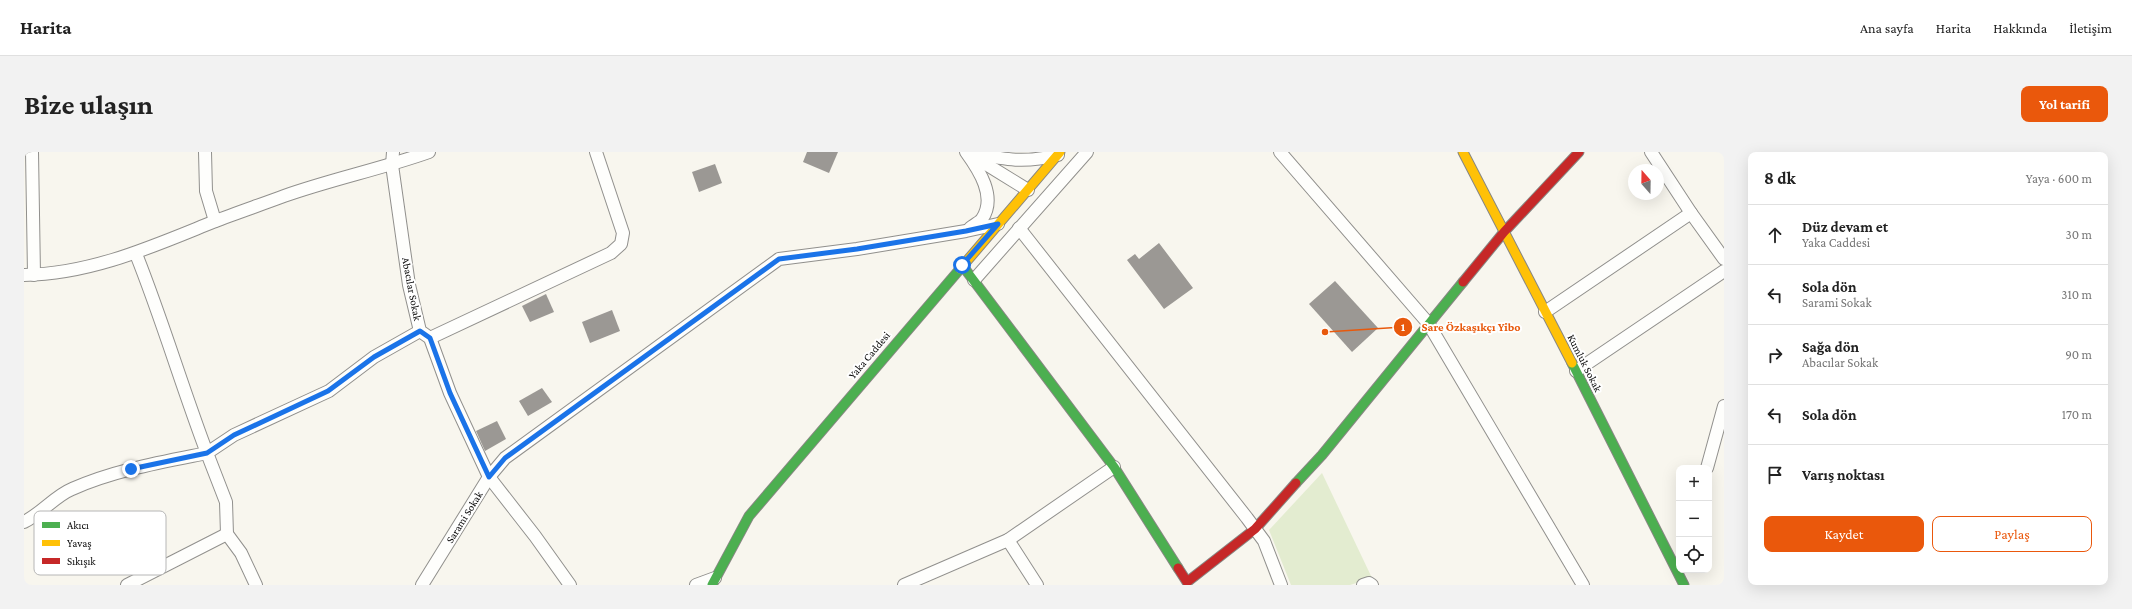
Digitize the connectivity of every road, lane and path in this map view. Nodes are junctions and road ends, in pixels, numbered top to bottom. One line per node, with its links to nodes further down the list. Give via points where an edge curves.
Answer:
1 (32, 152): 25 (street)
2 (205, 152): 16 (street, via 206,191)
3 (393, 152): 13 (street, Abacılar Sokak)
4 (429, 152): 13 (street)
5 (596, 152): 29 (street, via 623,233 621,244 611,253)
6 (967, 152): 12 (street, via 1019,162 1036,161); 14 (street); 19 (street, via 979,170 988,203 982,219)
7 (1087, 152): 18 (street)
8 (1280, 152): 28 (street)
9 (1463, 152): 20 (street, Kumluk Sokak)
10 (1579, 152): 20 (street)
11 (1651, 152): 15 (street)
12 (1059, 153): 14 (street, Yaka Caddesi)
13 (392, 165): 16 (street, via 298,191); 29 (street, Abacılar Sokak, via 409,285)
14 (1028, 190): 17 (street, Yaka Caddesi)
15 (1691, 213): 22 (street); 27 (street)
16 (215, 221): 21 (street)
17 (998, 224): 19 (street, Sarami Sokak); 23 (street, Yaka Caddesi)
18 (1019, 228): 26 (street); 39 (street)
19 (966, 231): 35 (street, Sarami Sokak, via 779,259 505,458)
20 (1504, 232): 27 (street, Kumluk Sokak); 28 (street)
21 (136, 254): 25 (street, via 95,266); 32 (street)
22 (1724, 258)
23 (962, 265): 26 (street); 46 (street, Yaka Caddesi, via 749,516)
24 (1724, 271): 30 (street)
25 (29, 275)
26 (974, 280): 34 (street)
27 (1545, 312): 30 (street, Kumluk Sokak)
28 (1428, 323): 39 (street, via 1322,455); 58 (street)
29 (425, 334): 32 (street, via 374,357 328,391 234,435); 35 (street, Abacılar Sokak)
30 (1576, 371): 42 (street, Kumluk Sokak)
31 (1724, 406): 33 (street)
32 (207, 453): 36 (street, via 131,469 70,490); 40 (street, via 226,502)
33 (1708, 465)
34 (1114, 467): 41 (street); 47 (street)
35 (489, 477): 50 (street, Sarami Sokak); 51 (street, Abacılar Sokak)
36 (43, 511)
37 (34, 517): 38 (street)
38 (24, 522)
39 (1255, 529): 47 (street); 55 (street, via 1264,541)
40 (228, 534): 43 (street); 49 (street, via 241,552)
41 (1008, 540): 53 (street); 54 (street)
42 (1676, 559)
43 (166, 565)
44 (1680, 573): 59 (street, Kumluk Sokak)
45 (147, 575): 48 (street)
46 (714, 581): 52 (street)
47 (1184, 584)
48 (127, 585)
49 (256, 585)
50 (422, 585)
51 (570, 585)
52 (696, 585)
53 (904, 585)
54 (1037, 585)
55 (1281, 585)
56 (1363, 585): 57 (street)
57 (1372, 585)
58 (1583, 585)
59 (1684, 585)

